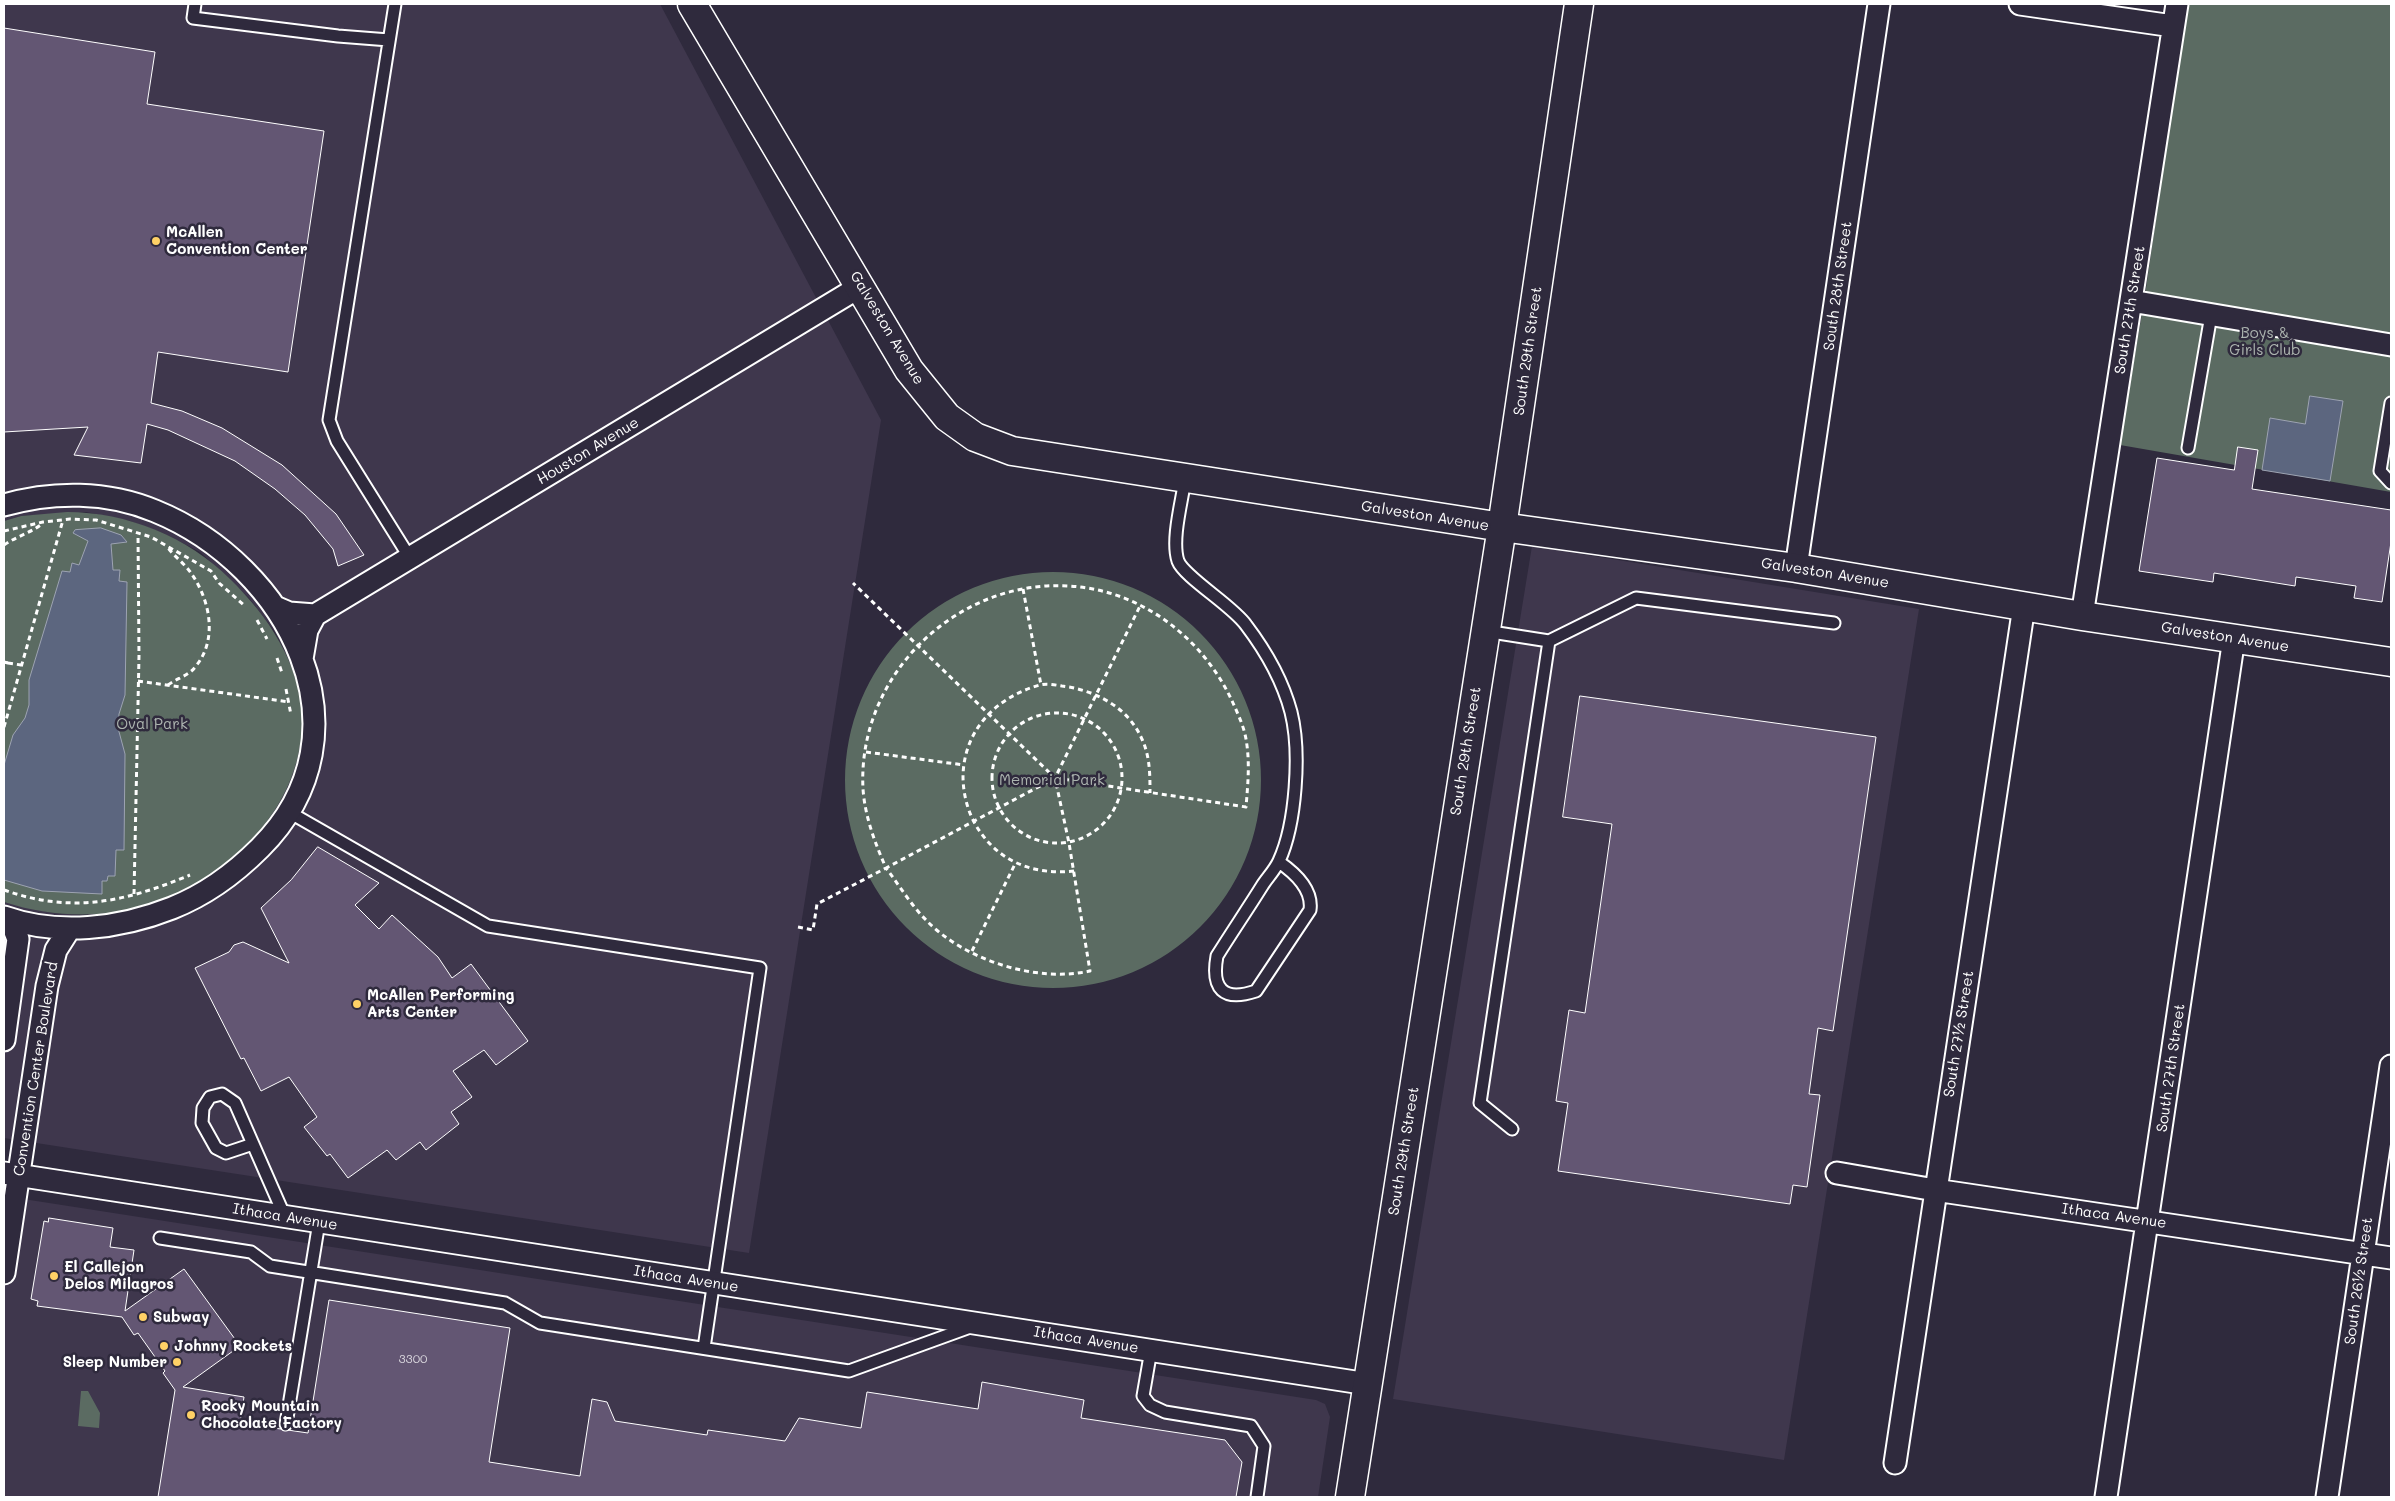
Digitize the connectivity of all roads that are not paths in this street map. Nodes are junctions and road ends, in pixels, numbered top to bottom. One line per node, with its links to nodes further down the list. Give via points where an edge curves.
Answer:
1 (195, 4): 9 (lane, via 193,18)
2 (394, 4): 9 (lane)
3 (692, 4): 10 (street, Galveston Avenue)
4 (1579, 4): 19 (street, South 29th Street)
5 (1879, 4): 21 (street, South 28th Street)
6 (2020, 4): 8 (street)
7 (2177, 4): 8 (street, South 27th Street)
8 (2173, 26): 11 (street, South 27th Street)
9 (390, 40): 20 (lane, via 329,420 337,441)
10 (861, 286): 16 (street, Galveston Avenue, via 909,370 947,417 975,437 1012,451); 20 (street, Houston Avenue)
11 (2131, 301): 12 (street); 25 (street, South 27th Street)
12 (2211, 314): 13 (street); 15 (lane)
13 (2391, 345)
14 (2391, 402): 17 (lane, via 2380,471)
15 (2188, 448)
16 (1185, 479): 19 (street, Galveston Avenue); 33 (lane, via 1176,544 1178,562 1246,625 1274,670 1291,713 1295,739 1295,801)
17 (2391, 483)
18 (4, 505): 23 (street, via 72,494 115,499 154,511 180,522 223,552 256,583)
19 (1502, 528): 21 (street, Galveston Avenue); 27 (street, South 29th Street)
20 (410, 558): 24 (street, Houston Avenue)
21 (1796, 568): 22 (street, Galveston Avenue)
22 (2024, 606): 25 (street, Galveston Avenue); 42 (street, South 27½ Street)
23 (275, 607): 24 (street, via 296,614); 30 (street)
24 (315, 615): 30 (street, via 307,630)
25 (2082, 616): 28 (street, Galveston Avenue)
26 (1834, 623): 29 (lane, via 1636,598)
27 (1484, 631): 29 (lane); 55 (street, South 29th Street)
28 (2234, 638): 31 (street, Galveston Avenue); 44 (street, South 27th Street)
29 (1549, 641): 38 (lane, via 1480,1103)
30 (302, 659): 32 (street, via 312,695 313,741 306,773)
31 (2391, 662)
32 (288, 812): 35 (street, via 245,864 205,892 127,923); 51 (lane, via 488,926 760,968)
33 (1279, 862): 33 (lane, via 1216,956 1213,974 1216,985 1226,993 1242,996 1256,991 1310,910 1311,900 1304,885)
34 (7, 918): 35 (street); 36 (street, via 18,939)
35 (70, 928): 41 (street, Convention Center Boulevard, via 56,950 47,986)
36 (4, 1040)
37 (2391, 1066): 47 (street, South 26½ Street)
38 (1512, 1129)
39 (253, 1144): 39 (lane, via 235,1103 222,1094 210,1097 203,1108 202,1123 216,1148 226,1153); 43 (lane)
40 (1837, 1173): 42 (street, Ithaca Avenue)
41 (11, 1174): 43 (street, Ithaca Avenue); 49 (street, Convention Center Boulevard)
42 (1936, 1190): 44 (street, Ithaca Avenue); 57 (street, South 27½ Street)
43 (285, 1217): 45 (street, Ithaca Avenue)
44 (2148, 1220): 47 (street, Ithaca Avenue); 60 (street, South 27th Street)
45 (319, 1222): 50 (lane); 51 (street, Ithaca Avenue)
46 (160, 1238): 50 (lane, via 251,1252 270,1266)
47 (2364, 1253): 48 (street, Ithaca Avenue); 61 (street, South 26½ Street)
48 (2391, 1258)
49 (4, 1273)
50 (311, 1273): 53 (lane, via 505,1303 540,1322); 56 (lane)
51 (714, 1283): 52 (street, Ithaca Avenue); 53 (lane)
52 (979, 1324): 53 (lane, via 849,1371); 54 (street, Ithaca Avenue)
53 (704, 1348)
54 (1151, 1350): 55 (street, Ithaca Avenue); 58 (lane, via 1143,1396 1150,1405 1165,1412 1251,1426 1264,1446)
55 (1368, 1384): 59 (street, South 29th Street)
56 (286, 1424)
57 (1895, 1462)
58 (1257, 1497)
59 (1350, 1497)
60 (2106, 1497)
61 (2327, 1497)

